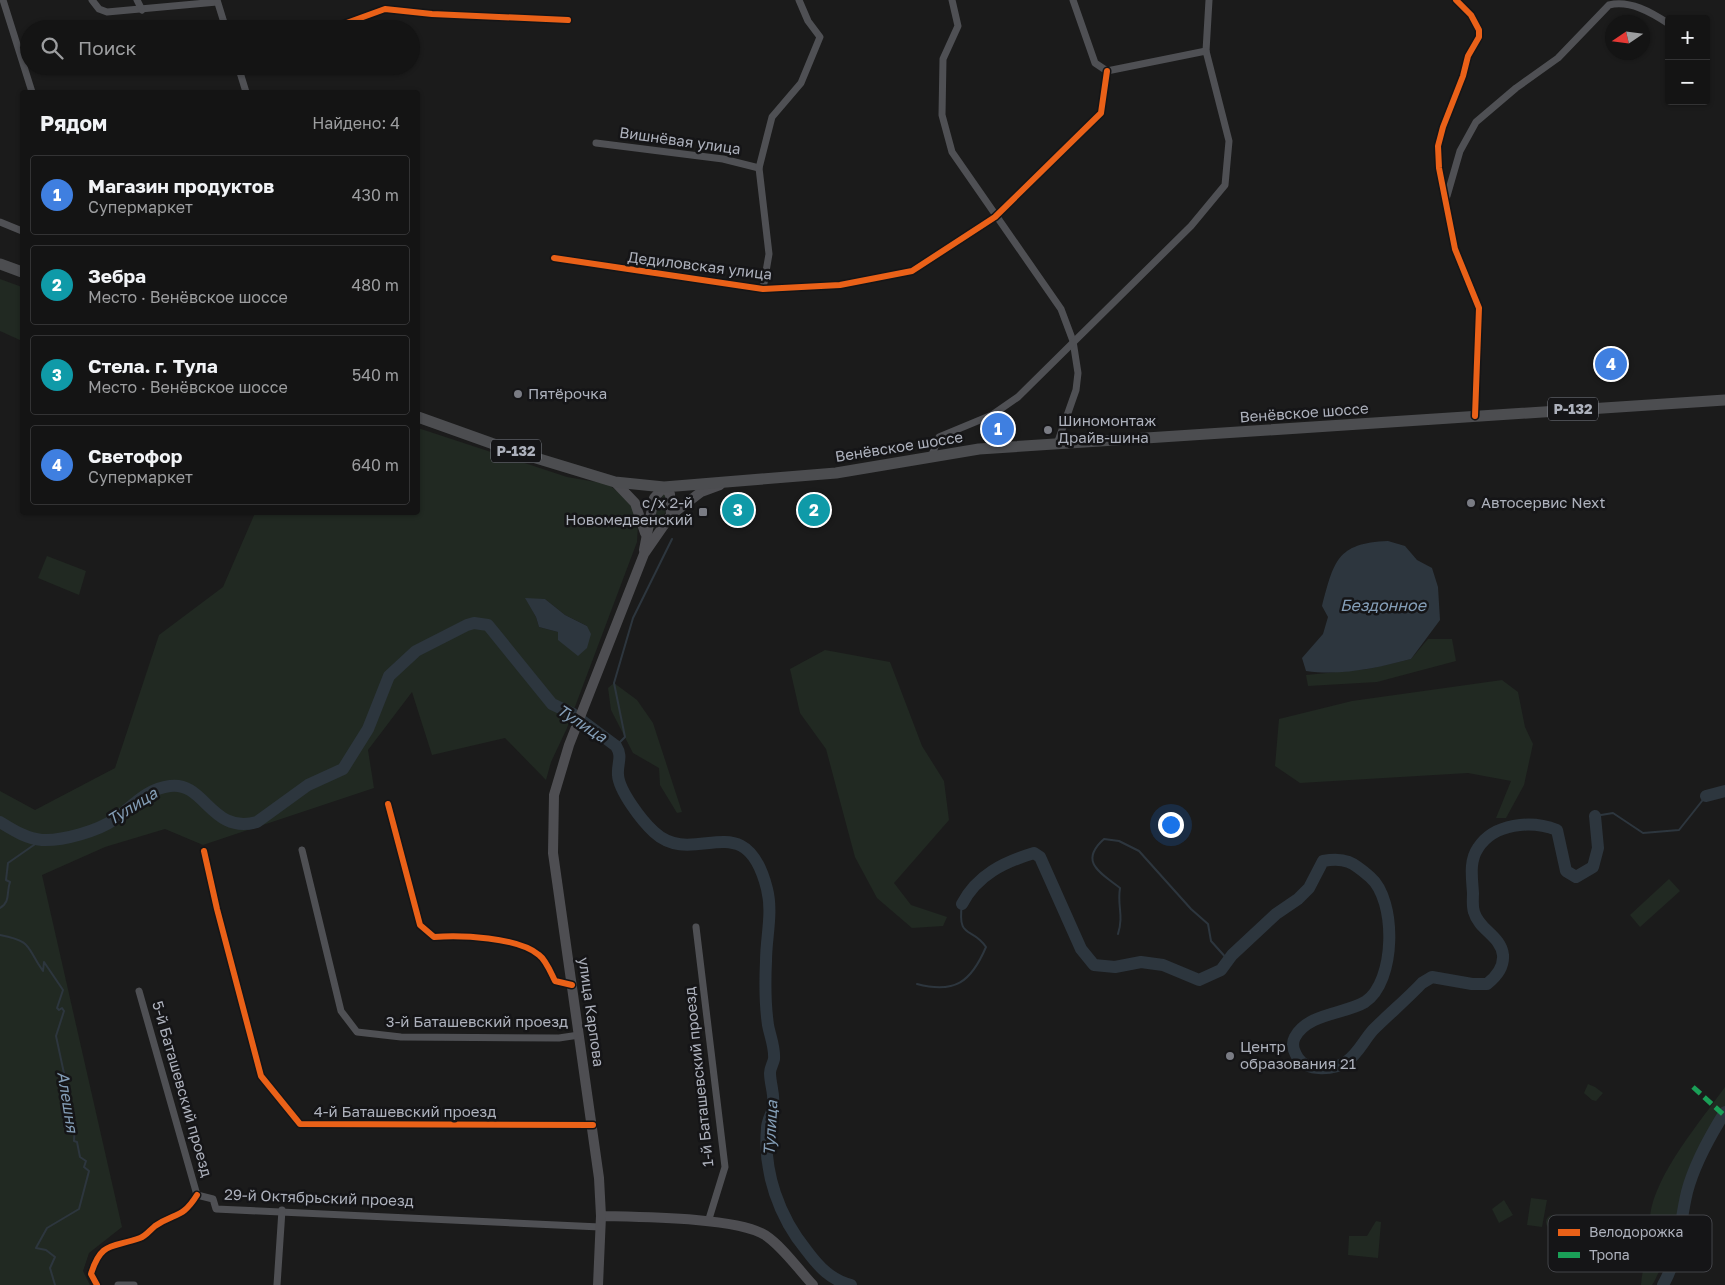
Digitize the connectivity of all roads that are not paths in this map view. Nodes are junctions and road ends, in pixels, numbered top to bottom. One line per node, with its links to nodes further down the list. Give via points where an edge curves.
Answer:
1 (3, 0): 16 (street)
2 (92, 0): 10 (street, via 99,9 107,12)
3 (137, 0): 10 (street)
4 (798, 0): 23 (street, via 820,37 801,84 772,117)
5 (952, 0): 25 (street, via 958,26 944,59 942,114 952,152)
6 (1073, 0): 17 (street, via 1095,63)
7 (1209, 0): 15 (street)
8 (1456, 0): 24 (street, via 1471,15 1479,37 1468,56 1438,146)
9 (217, 1): 10 (street); 11 (street)
10 (142, 10)
11 (223, 20)
12 (355, 20): 13 (street, via 385,9)
13 (568, 20)
14 (1665, 22): 24 (street, via 1630,2 1608,5 1558,58 1476,122 1460,152)
15 (1206, 51): 17 (street); 32 (street, via 1229,141 1225,185 1191,226)
16 (20, 54)
17 (1107, 71): 25 (street, Дедиловская улица, via 1101,113)
18 (27, 75): 20 (street)
19 (241, 75): 21 (street)
20 (31, 90)
21 (245, 90)
22 (596, 143): 23 (street, Вишнёвая улица, via 723,159)
23 (759, 168): 31 (street, via 769,254)
24 (1446, 199): 34 (street, via 1455,249 1479,308)
25 (996, 217): 31 (street, Дедиловская улица, via 912,271 840,285); 32 (street, via 1060,310)
26 (0, 222): 27 (street)
27 (20, 230)
28 (554, 258): 31 (street, Дедиловская улица)
29 (0, 264): 30 (main road)
30 (20, 271)
31 (763, 289)
32 (1073, 341): 36 (street, via 1078,373 1076,390); 37 (street, via 1018,397 992,415 939,437)
33 (1725, 400): 34 (main road, Венёвское шоссе / Р-132)
34 (1475, 416): 36 (main road, Венёвское шоссе / Р-132)
35 (420, 418): 38 (main road, Венёвское шоссе / Р-132)
36 (1057, 444): 37 (main road, Венёвское шоссе / Р-132, via 979,449)
37 (931, 457): 39 (main road, Венёвское шоссе / Р-132, via 845,472)
38 (615, 482): 40 (main road, Венёвское шоссе / Р-132); 42 (main road, via 635,503)
39 (731, 482): 40 (main road, Венёвское шоссе / Р-132); 41 (main road, via 701,492)
40 (664, 487): 41 (main road, via 670,494); 42 (main road, via 654,498)
41 (671, 515): 43 (main road)
42 (645, 539): 43 (main road)
43 (644, 554): 48 (main road, улица Карпова, via 569,745 554,795 552,830)
44 (388, 804): 48 (street, via 420,925 434,936 487,938 517,945 539,955 555,981)
45 (302, 850): 50 (street, 3-й Баташевский проезд, via 340,1011 357,1032 402,1037 559,1038)
46 (204, 851): 51 (street, 4-й Баташевский проезд, via 261,1076 300,1124)
47 (696, 927): 55 (street, 1-й Баташевский проезд, via 725,1167)
48 (572, 985): 50 (main road, улица Карпова)
49 (139, 991): 52 (street, 5-й Баташевский проезд)
50 (579, 1035): 51 (main road, улица Карпова)
51 (593, 1125): 54 (main road, улица Карпова)
52 (198, 1195): 53 (street, 29-й Октябрьский проезд, via 213,1199 216,1208); 56 (street, via 188,1210 155,1226 142,1238 108,1246 96,1258 91,1274)
53 (282, 1210): 54 (street, 29-й Октябрьский проезд); 59 (street)
54 (600, 1221): 55 (main road, 29-й Октябрьский проезд); 60 (main road, улица Карпова)
55 (708, 1222): 61 (main road, 29-й Октябрьский проезд, via 747,1228 765,1235)
56 (97, 1285)
57 (118, 1285): 58 (street)
58 (134, 1285)
59 (277, 1285)
60 (598, 1285)
61 (813, 1285)

